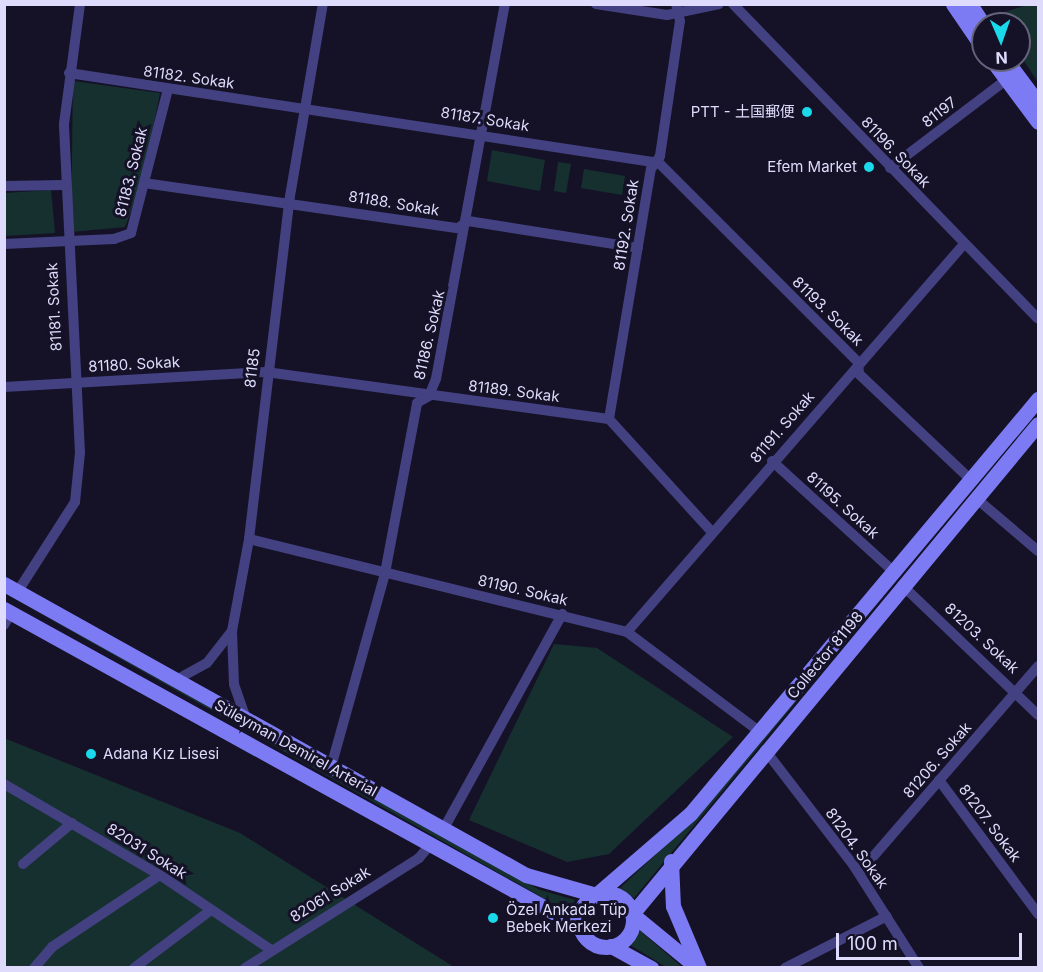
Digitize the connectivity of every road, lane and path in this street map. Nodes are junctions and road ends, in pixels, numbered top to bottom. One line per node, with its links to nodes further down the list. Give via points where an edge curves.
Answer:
1 (80, 4): 12 (street, 81181. Sokak)
2 (323, 4): 16 (street, 81185)
3 (505, 4): 18 (street, 81186. Sokak)
4 (596, 4): 8 (street)
5 (719, 4): 8 (street)
6 (733, 4): 20 (street, 81196. Sokak)
7 (953, 4): 9 (main road)
8 (677, 9): 19 (street, 81192. Sokak)
9 (971, 30)
10 (1000, 72): 13 (main road)
11 (1015, 72): 15 (main road)
12 (69, 73): 14 (street, 81182. Sokak); 22 (street, 81181. Sokak)
13 (1006, 80): 17 (main road); 20 (street, 81197)
14 (168, 89): 16 (street, 81182. Sokak); 21 (street, 81183. Sokak)
15 (1038, 103)
16 (305, 109): 18 (street, 81187. Sokak); 24 (street, 81185)
17 (1038, 122)
18 (484, 134): 19 (street, 81187. Sokak); 25 (street, 81186. Sokak)
19 (659, 163): 29 (street, 81192. Sokak, via 651,169); 31 (street, 81193. Sokak)
20 (890, 168): 28 (street, 81196. Sokak)
21 (144, 183): 24 (street, 81188. Sokak); 26 (street, 81183. Sokak, via 131,233 114,239)
22 (64, 185): 23 (street); 26 (street, 81181. Sokak)
23 (4, 186)
24 (289, 202): 25 (street, 81188. Sokak, via 458,228); 32 (street, 81185)
25 (468, 221): 29 (street, 81188. Sokak); 35 (street, 81186. Sokak)
26 (66, 240): 27 (street); 33 (street, 81181. Sokak)
27 (4, 244)
28 (964, 244): 30 (street, 81196. Sokak); 31 (street, 81191. Sokak)
29 (638, 248): 37 (street, 81192. Sokak)
30 (1038, 319)
31 (858, 362): 39 (street, 81191. Sokak); 40 (street, 81193. Sokak, via 860,374)
32 (266, 372): 33 (street, 81180. Sokak); 35 (street, 81189. Sokak); 43 (street, 81185)
33 (73, 382): 34 (street, 81180. Sokak); 47 (street, 81181. Sokak, via 81,453 75,502)
34 (4, 387)
35 (429, 396): 37 (street, 81189. Sokak); 45 (street, 81186. Sokak, via 417,403)
36 (1038, 399): 40 (main road, Collector 81198)
37 (609, 419): 42 (street)
38 (1038, 424): 41 (main road, Collector 81198)
39 (772, 461): 42 (street, 81191. Sokak); 46 (street, 81195. Sokak)
40 (971, 480): 46 (main road, Collector 81198)
41 (977, 499): 44 (street); 46 (main road, Collector 81198)
42 (711, 531): 51 (street, 81191. Sokak)
43 (249, 539): 45 (street, 81190. Sokak); 50 (street, 81185)
44 (1038, 551)
45 (386, 573): 48 (street, 81190. Sokak); 59 (street, 81186. Sokak)
46 (898, 578): 54 (street, 81203. Sokak); 57 (main road, Collector 81198); 58 (main road, Collector 81198)
47 (11, 587): 53 (main road, Süleyman Demirel Arterial)
48 (562, 614): 51 (street, 81190. Sokak); 63 (street)
49 (7, 616): 64 (main road, Süleyman Demirel Arterial)
50 (232, 631): 53 (street, 81185, via 207,663); 56 (street, 81185, via 234,684)
51 (627, 632): 57 (street, 81190. Sokak)
52 (1038, 666): 54 (street, 81206. Sokak)
53 (176, 680): 56 (main road, Süleyman Demirel Arterial)
54 (1018, 692): 55 (street, 81203. Sokak); 60 (street, 81206. Sokak)
55 (1038, 715)
56 (246, 719): 59 (main road, Süleyman Demirel Arterial)
57 (760, 732): 69 (main road, Collector 81198, via 690,814)
58 (765, 750): 65 (main road, Collector 81198); 67 (street, 81204. Sokak)
59 (331, 767): 63 (main road, Süleyman Demirel Arterial)
60 (939, 780): 67 (street, 81206. Sokak); 72 (street, 81207. Sokak)
61 (4, 784): 62 (street, 82031 Sokak)
62 (72, 823): 66 (street); 68 (street, 82031 Sokak)
63 (443, 830): 69 (main road, Süleyman Demirel Arterial, via 526,875)
64 (430, 845): 74 (main road, Süleyman Demirel Arterial); 76 (street, 82061 Sokak, via 419,858)
65 (671, 861): 71 (main road, Collector 81198); 81 (main road, via 674,906)
66 (23, 864)
67 (859, 873): 73 (street, 81204. Sokak)
68 (160, 875): 70 (street, 82031 Sokak); 77 (street, via 52,947)
69 (596, 895): 71 (main road, via 618,896); 74 (main road, via 584,905)
70 (211, 910): 76 (street, 82031 Sokak); 78 (street)
71 (632, 914): 75 (main road, via 626,938); 81 (main road)
72 (1038, 914)
73 (887, 916): 82 (street); 83 (street, 81204. Sokak)
74 (580, 927): 75 (main road, via 589,940)
75 (611, 946): 80 (main road)
76 (271, 950): 79 (street, 82061 Sokak)
77 (34, 968)
78 (134, 968)
79 (245, 968)
80 (651, 968)
81 (698, 968)
82 (785, 968)
83 (919, 968)

